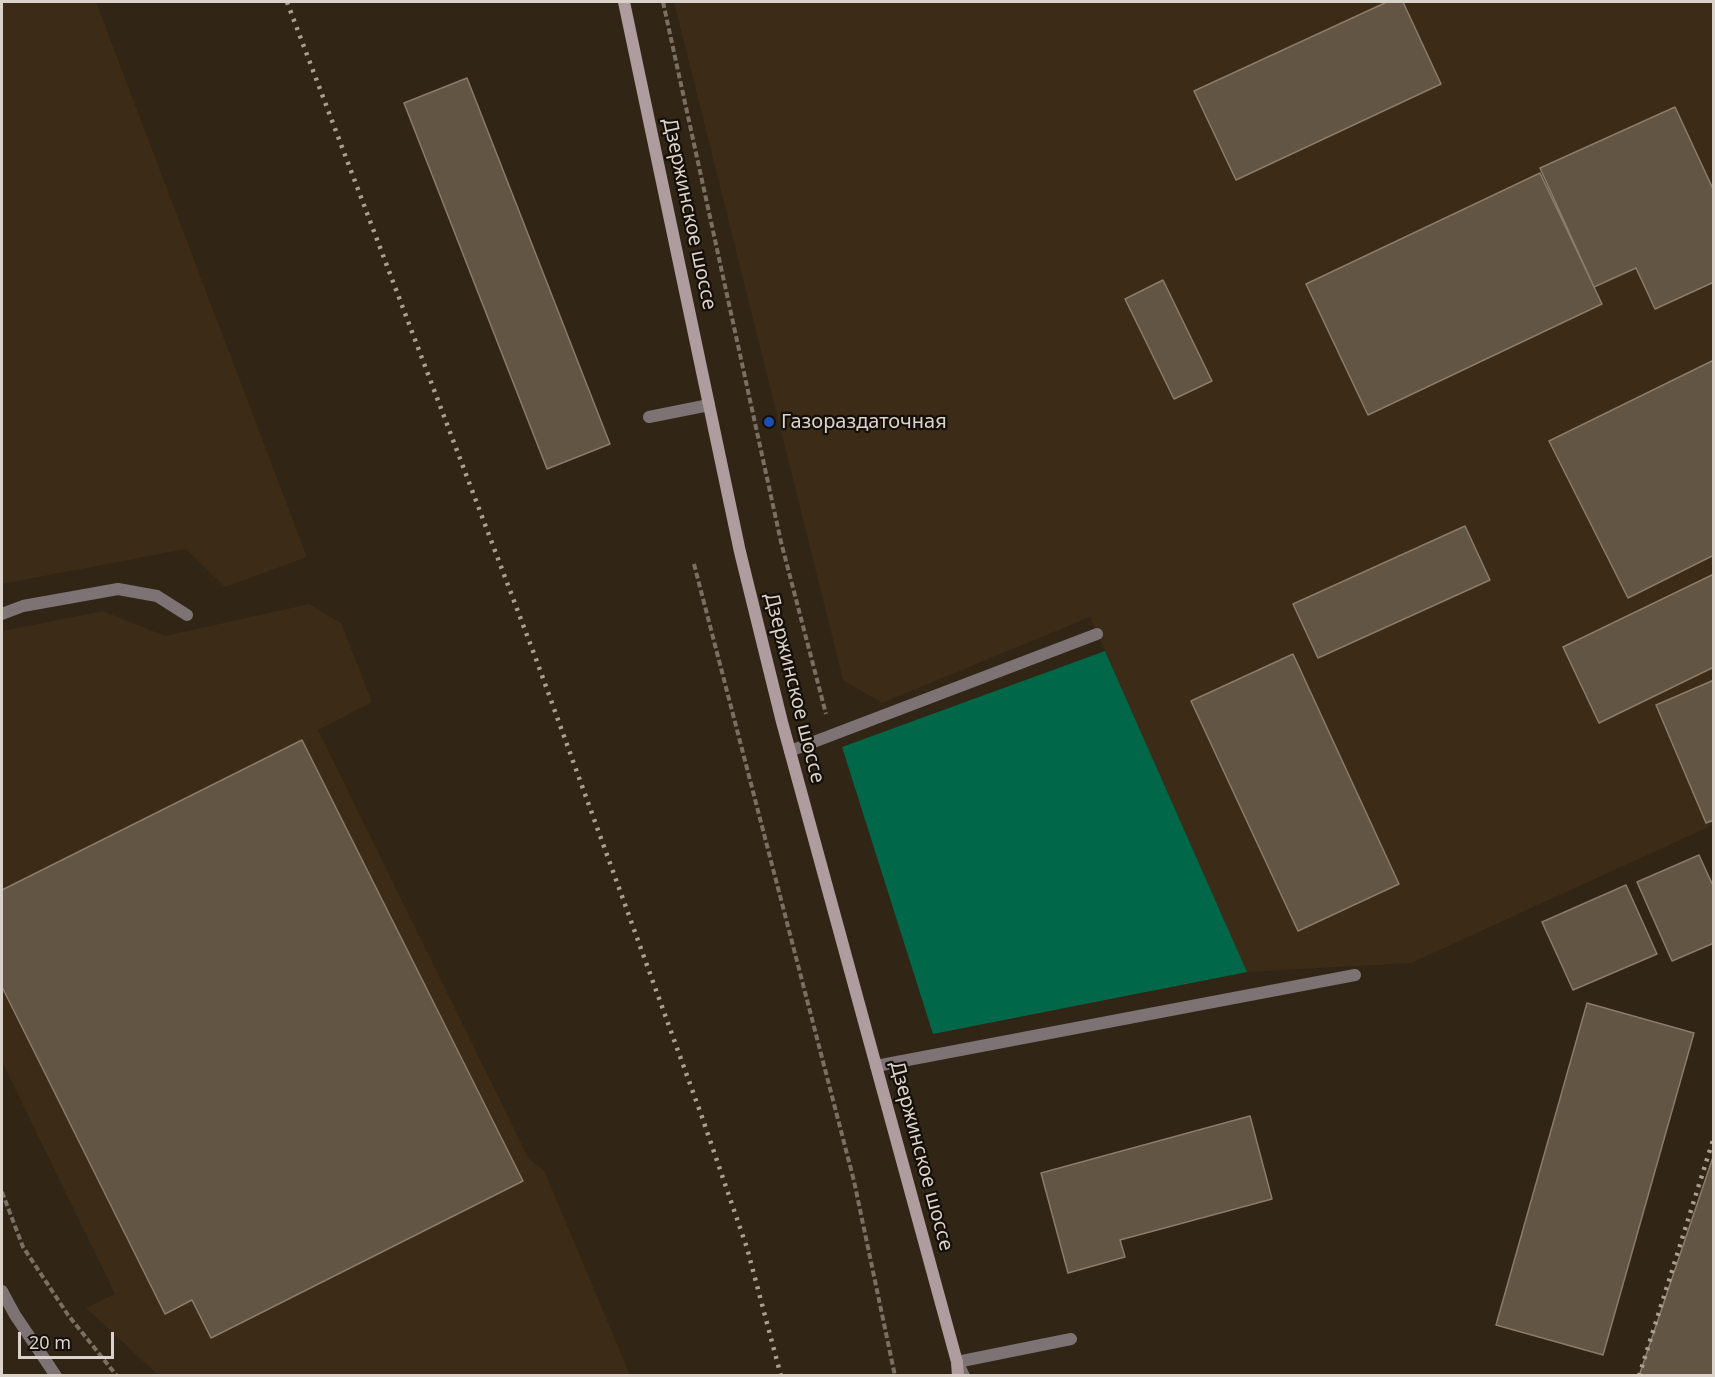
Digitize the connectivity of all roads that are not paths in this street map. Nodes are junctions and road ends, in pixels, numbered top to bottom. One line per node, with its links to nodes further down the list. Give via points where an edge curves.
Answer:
1 (624, 2): 2 (main road, Дзержинское шоссе)
2 (709, 405): 3 (street); 7 (main road, Дзержинское шоссе, via 740,552)
3 (649, 417)
4 (2, 614): 5 (street, via 23,606 118,590 157,596)
5 (187, 615)
6 (1097, 634): 7 (street)
7 (790, 751): 9 (main road, Дзержинское шоссе)
8 (1355, 975): 9 (street)
9 (876, 1066): 12 (main road, Дзержинское шоссе)
10 (2, 1291): 13 (street)
11 (1071, 1339): 12 (street)
12 (957, 1362): 14 (main road, Дзержинское шоссе); 15 (street)
13 (56, 1376)
14 (958, 1376)
15 (964, 1376)

